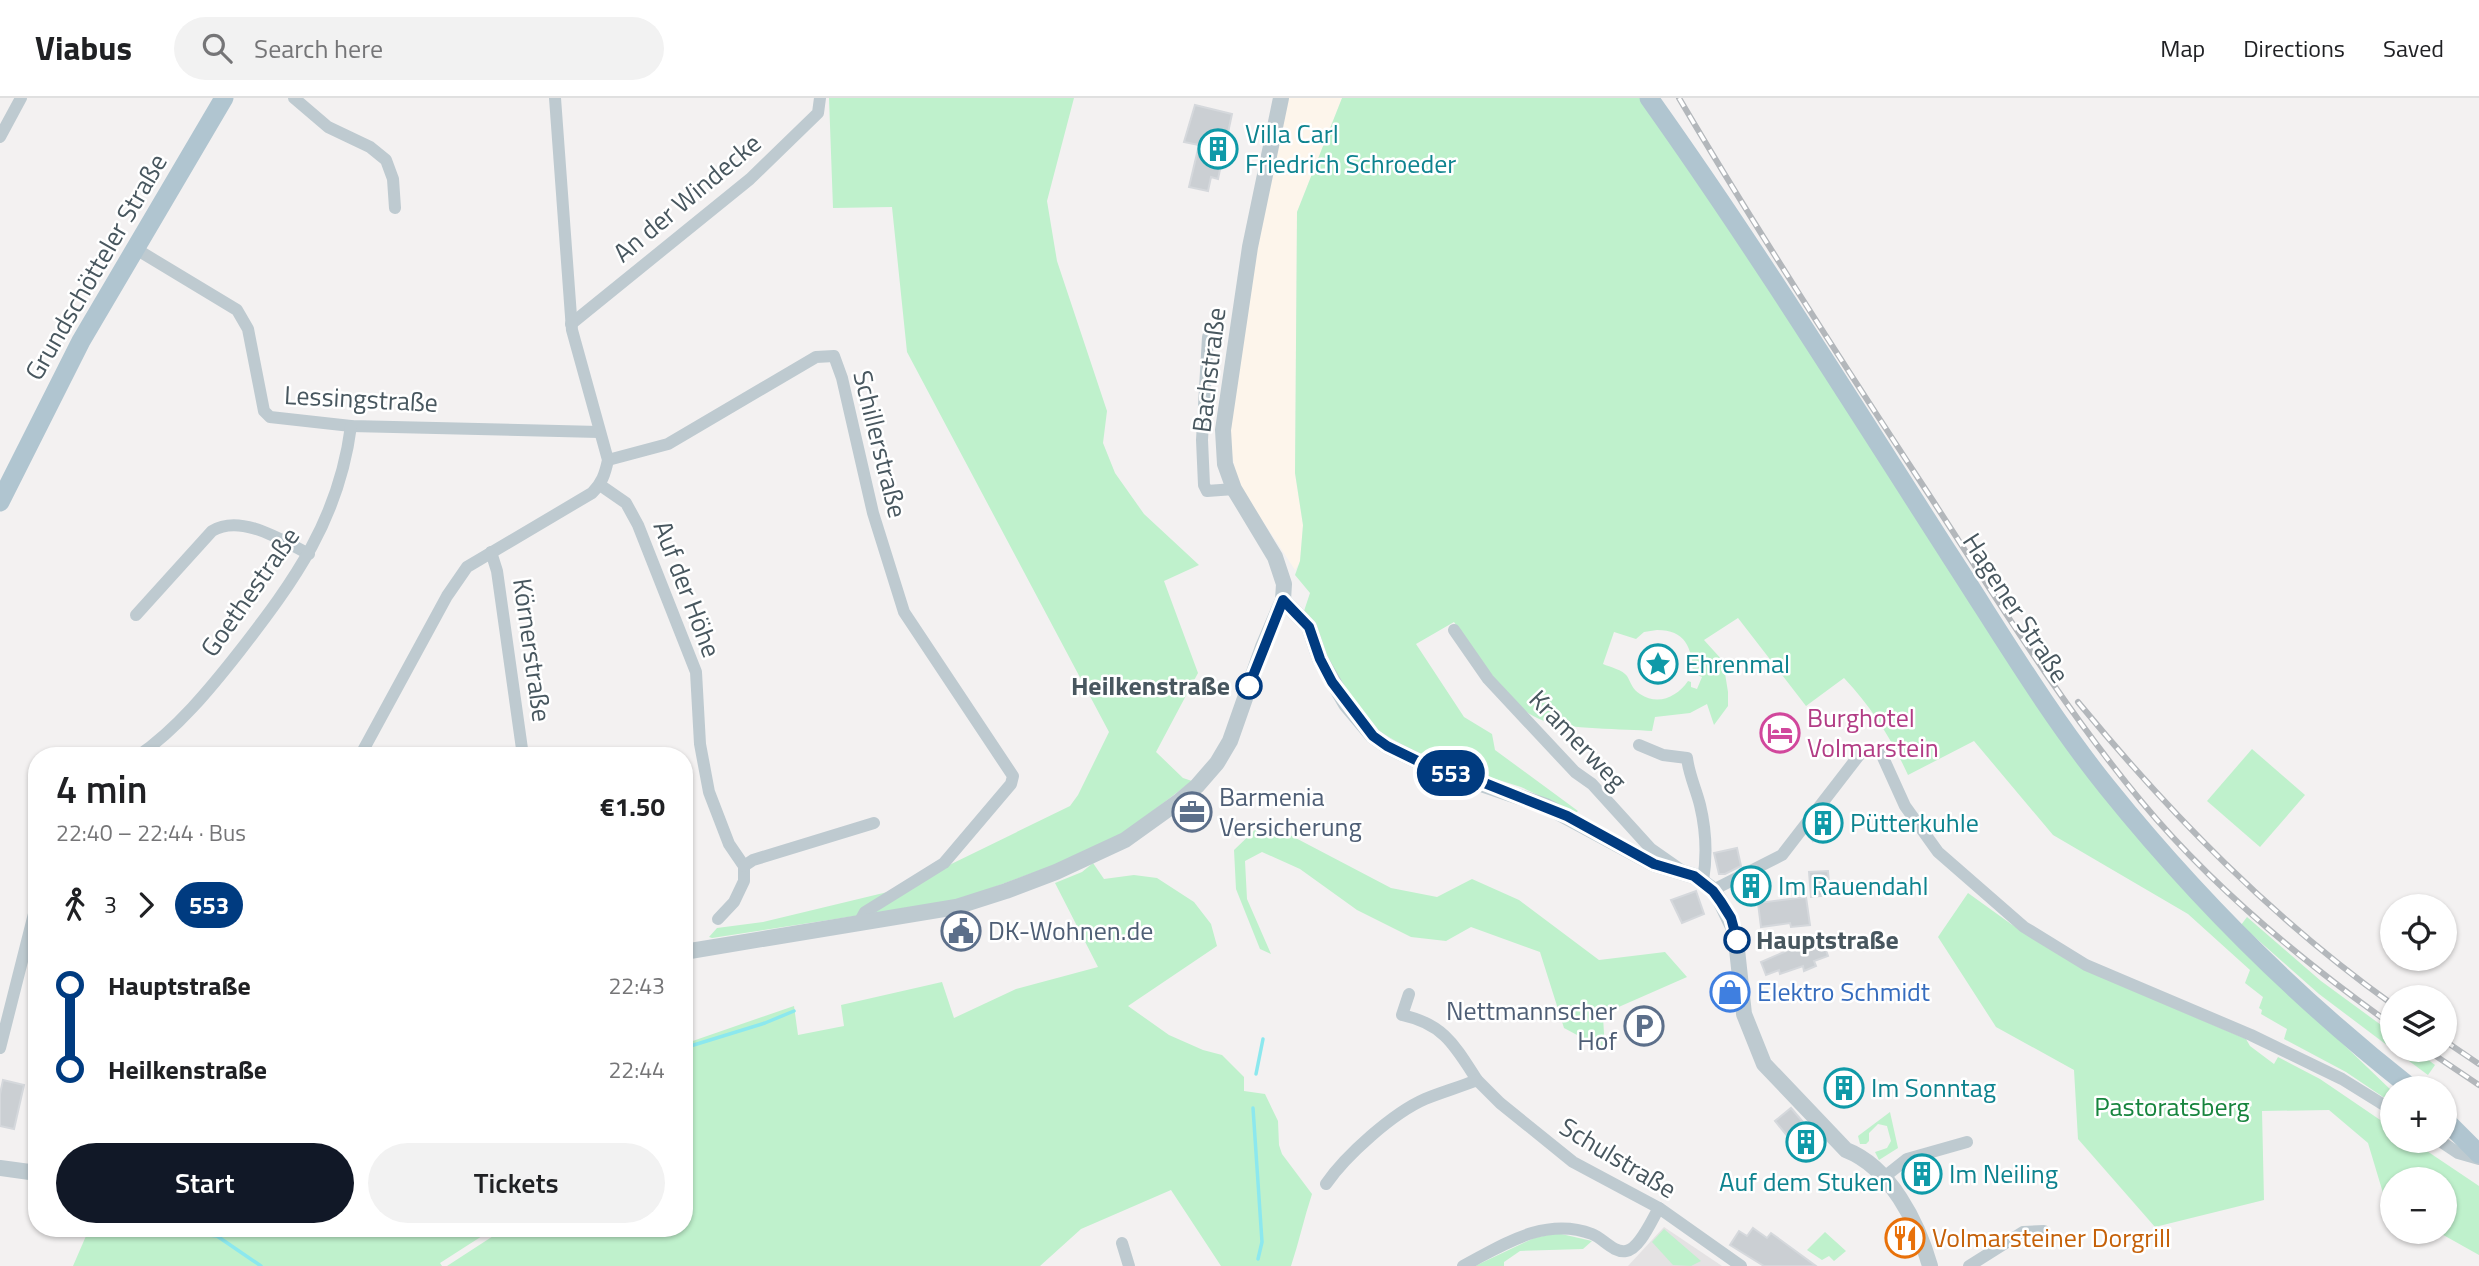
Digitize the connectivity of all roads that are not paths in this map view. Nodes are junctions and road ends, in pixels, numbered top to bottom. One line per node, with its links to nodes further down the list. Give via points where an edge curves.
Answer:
1 (21, 98): 8 (street)
2 (224, 98): 10 (main road, Grundschötteler Straße)
3 (294, 98): 9 (street, via 328,127 386,160)
4 (555, 98): 11 (street)
5 (820, 98): 11 (street, An der Windecke, via 818,113 750,178)
6 (1281, 98): 17 (street, Bachstraße, via 1250,247 1223,430 1225,464)
7 (1649, 98): 38 (main road, Hagener Straße, via 2104,784 2177,872 2256,953)
8 (0, 137)
9 (395, 208)
10 (136, 248): 13 (street, Lessingstraße, via 237,310 248,329 266,414); 18 (main road, Grundschötteler Straße, via 81,341)
11 (571, 324): 14 (street)
12 (1208, 337): 17 (street, via 1204,485 1207,491)
13 (351, 426): 14 (street, Lessingstraße); 20 (street, Goethestraße, via 346,465)
14 (598, 432): 15 (street)
15 (608, 460): 16 (street); 33 (street, Schillerstraße, via 668,444 816,357 834,356 873,513 904,612 1013,776 1011,785 944,863 865,912)
16 (600, 485): 19 (street); 29 (street, Auf der Höhe, via 620,496 638,525 696,672 709,792 729,844)
17 (1234, 489): 21 (street, Bachstraße, via 1275,557 1284,584)
18 (0, 502)
19 (491, 552): 26 (street, via 467,567 447,596); 27 (street, Körnerstraße)
20 (309, 554): 22 (street, via 260,528 220,526); 25 (street, Goethestraße, via 225,670)
21 (1283, 600): 30 (street, via 1309,627 1320,659 1346,704 1387,746 1428,766 1546,806 1654,864); 33 (street, via 1230,741 1197,786 1178,802 1125,840 1006,891 956,907)
22 (136, 615)
23 (1454, 630): 30 (street, Kramerweg, via 1488,680 1575,772 1651,849)
24 (1639, 745): 31 (street, via 1686,758 1700,804)
25 (148, 747)
26 (365, 747)
27 (522, 747)
28 (873, 824): 29 (street)
29 (744, 866): 32 (street, via 744,881 734,902)
30 (1681, 870): 31 (street)
31 (1708, 886): 40 (street, via 1782,855 1860,754 1876,750 1905,806 1938,852 2024,927 2086,965 2250,1035 2331,1073); 48 (street, via 1731,918 1744,1014 1764,1064 1846,1150 1858,1154)
32 (718, 919)
33 (860, 921): 35 (street)
34 (28, 938): 37 (street)
35 (693, 950)
36 (1409, 994): 39 (street, Schulstraße, via 1402,1014 1437,1028)
37 (0, 1048)
38 (2396, 1076)
39 (1477, 1080): 49 (street, via 1424,1099 1401,1113 1336,1169); 50 (street, Schulstraße, via 1573,1162)
40 (2380, 1103)
41 (2457, 1132): 44 (main road)
42 (1967, 1142): 48 (street, via 1907,1159)
43 (2457, 1152): 45 (street)
44 (2479, 1154)
45 (2479, 1159)
46 (28, 1167): 47 (street)
47 (0, 1168)
48 (1883, 1178): 56 (street, via 1918,1231)
49 (1326, 1184)
50 (1659, 1208): 54 (street, via 1634,1247 1626,1251 1593,1235 1556,1228 1517,1238); 55 (street, Schulstraße)
51 (2044, 1231): 57 (street, via 2023,1232)
52 (1122, 1243): 53 (street)
53 (1129, 1266)
54 (1463, 1266)
55 (1741, 1266)
56 (1930, 1266)
57 (1969, 1266)

